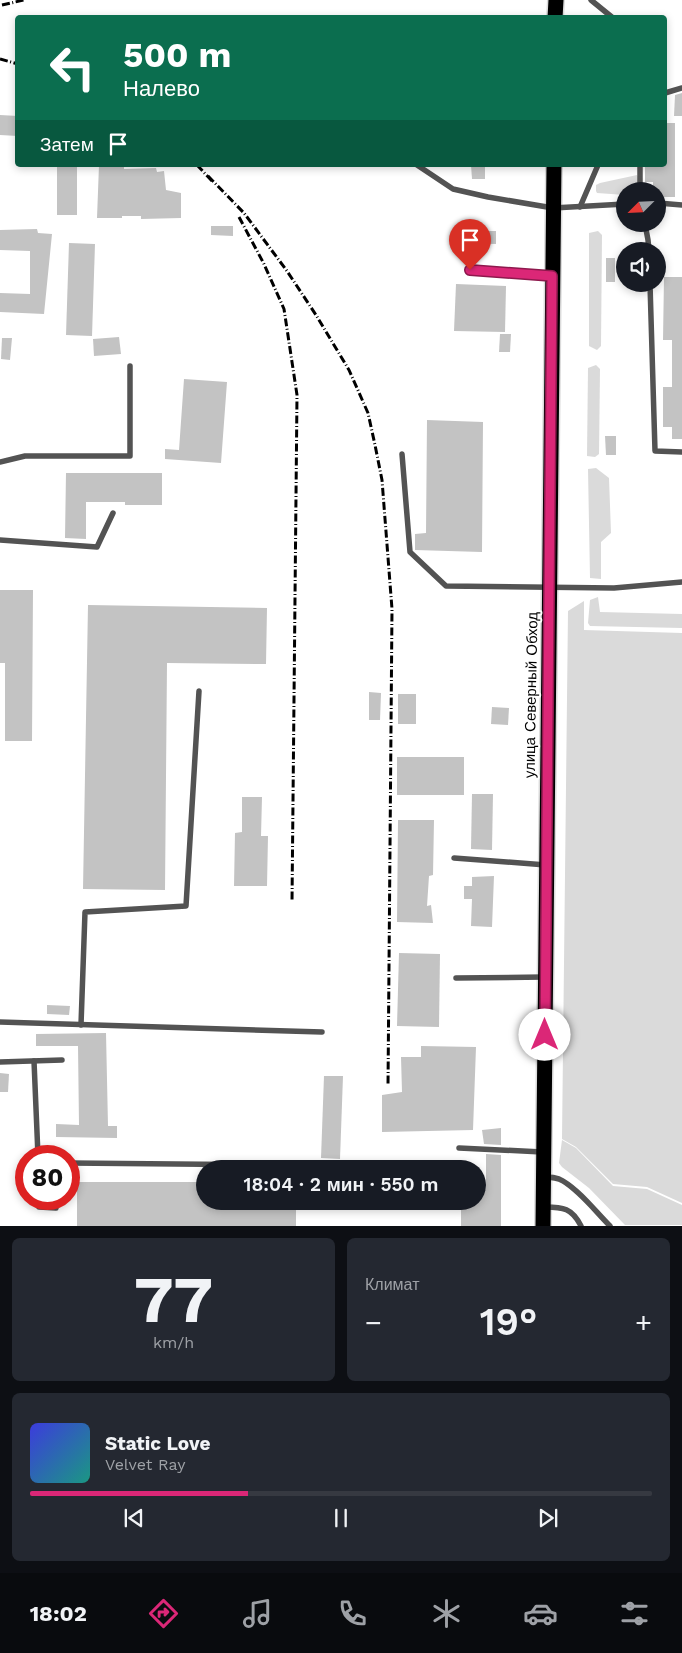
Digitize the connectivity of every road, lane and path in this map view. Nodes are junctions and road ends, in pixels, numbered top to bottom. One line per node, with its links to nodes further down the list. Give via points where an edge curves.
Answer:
1 (556, 0): 3 (highway)
2 (591, 0): 4 (lane)
3 (556, 15)
4 (608, 15)
5 (682, 88): 6 (lane)
6 (667, 92)
7 (420, 167): 16 (lane, via 453,189)
8 (554, 167): 16 (highway, улица Северный Обход)
9 (597, 167): 15 (lane)
10 (640, 167): 11 (lane)
11 (640, 182)
12 (666, 204): 14 (lane)
13 (616, 205): 15 (lane)
14 (682, 205)
15 (580, 207): 16 (lane)
16 (553, 208): 18 (highway, улица Северный Обход)
17 (470, 270): 18 (lane)
18 (552, 276): 27 (highway, улица Северный Обход)
19 (650, 292): 21 (lane, via 655,451)
20 (130, 366): 23 (lane, via 130,456 25,456)
21 (682, 452)
22 (402, 454): 27 (lane, via 410,552 446,586)
23 (0, 462)
24 (113, 513): 25 (lane, via 97,547)
25 (0, 540)
26 (682, 582): 27 (lane, via 614,588)
27 (549, 587): 30 (highway, улица Северный Обход)
28 (199, 691): 34 (lane, via 186,906 85,912)
29 (454, 858): 30 (lane)
30 (546, 865): 31 (highway, улица Северный Обход)
31 (545, 976): 32 (lane); 41 (highway, улица Северный Обход)
32 (456, 978)
33 (0, 1022): 34 (lane)
34 (81, 1025): 35 (lane)
35 (322, 1032)
36 (34, 1060): 37 (lane); 38 (lane); 39 (lane)
37 (62, 1060)
38 (0, 1062)
39 (38, 1145)
40 (459, 1148): 41 (lane)
41 (544, 1152): 44 (highway, улица Северный Обход)
42 (80, 1162): 43 (lane)
43 (196, 1164)
44 (543, 1177): 45 (highway, улица Северный Обход); 48 (lane, via 562,1180)
45 (543, 1208): 46 (highway, улица Северный Обход); 47 (lane, via 560,1207 572,1212)
46 (543, 1226)
47 (581, 1226)
48 (610, 1226)

